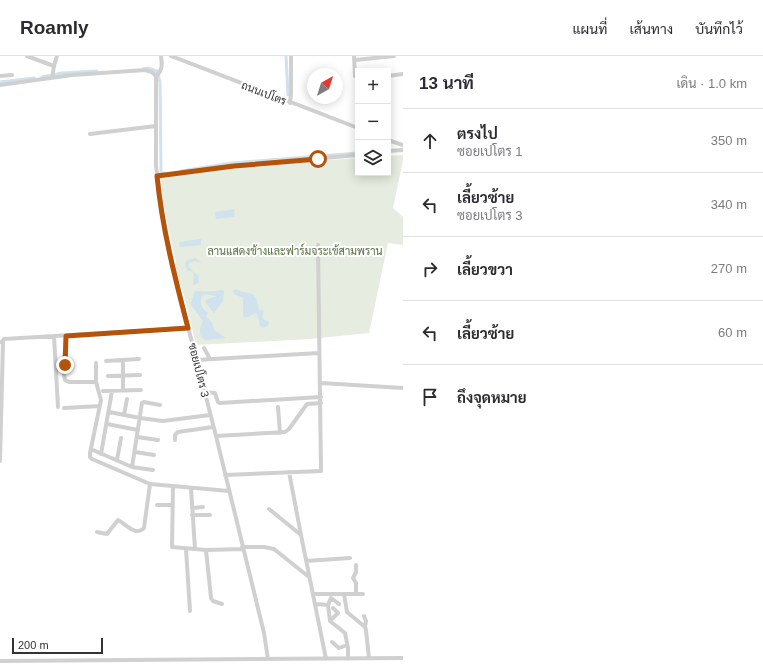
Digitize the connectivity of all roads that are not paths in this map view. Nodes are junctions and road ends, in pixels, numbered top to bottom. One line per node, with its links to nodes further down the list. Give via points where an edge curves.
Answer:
1 (28, 56): 8 (street)
2 (57, 56): 8 (street)
3 (161, 56): 9 (street, ซอยเปโตร 3)
4 (172, 56): 16 (street, ถนนเปโตร)
5 (291, 56): 16 (street)
6 (394, 56): 7 (street)
7 (355, 58)
8 (54, 66): 12 (street)
9 (158, 74): 12 (street, via 145,70); 17 (street, ซอยเปโตร 3, via 155,99)
10 (403, 74): 14 (street)
11 (12, 75): 13 (street)
12 (52, 75): 15 (street)
13 (0, 76)
14 (391, 76)
15 (0, 85)
16 (290, 103): 18 (street, ถนนเปโตร)
17 (156, 126): 19 (street); 25 (street, ซอยเปโตร 3)
18 (355, 127)
19 (90, 134)
20 (391, 141): 21 (street)
21 (403, 145)
22 (403, 150): 23 (street)
23 (391, 151)
24 (355, 155): 25 (street)
25 (157, 176): 27 (street, ซอยเปโตร 3, via 163,218)
26 (318, 245): 32 (street)
27 (188, 328): 29 (street); 36 (street, ซอยเปโตร 3)
28 (54, 336): 29 (street); 30 (street, via 4,339); 55 (street)
29 (66, 336): 42 (street, via 65,380)
30 (2, 342): 75 (street)
31 (204, 348): 34 (street)
32 (319, 353): 34 (street); 43 (street)
33 (139, 359): 35 (street)
34 (210, 359): 36 (street)
35 (123, 360): 37 (street); 39 (street)
36 (196, 360): 49 (street, ซอยเปโตร 3)
37 (106, 361)
38 (96, 363): 42 (street)
39 (123, 375): 40 (street); 41 (street); 45 (street)
40 (140, 375)
41 (108, 376)
42 (96, 382): 54 (street)
43 (321, 383): 44 (street); 50 (street)
44 (403, 388)
45 (123, 390): 46 (street); 48 (street)
46 (141, 390)
47 (103, 391): 48 (street)
48 (112, 391): 58 (street)
49 (204, 392): 50 (street, via 215,393 220,403); 60 (street, ซอยเปโตร 3)
50 (321, 397): 52 (street)
51 (127, 399): 59 (street)
52 (321, 403): 65 (street, via 307,404 289,429); 79 (street, via 321,471)
53 (160, 405): 61 (street, via 143,402)
54 (100, 406): 57 (street); 81 (street, via 90,457)
55 (58, 407)
56 (278, 407): 65 (street)
57 (64, 408)
58 (109, 412): 59 (street); 62 (street)
59 (124, 415): 61 (street)
60 (210, 415): 61 (street, via 163,421); 63 (street, ซอยเปโตร 3)
61 (140, 418): 64 (street)
62 (107, 424): 64 (street); 73 (street)
63 (213, 427): 66 (street, ซอยเปโตร 3); 70 (street, via 178,432)
64 (138, 430): 67 (street)
65 (280, 433): 66 (street)
66 (216, 436): 80 (street, ซอยเปโตร 3)
67 (137, 437): 69 (street); 72 (street)
68 (121, 438): 76 (street)
69 (158, 440)
70 (175, 440)
71 (93, 450): 73 (street)
72 (135, 452): 74 (street); 77 (street)
73 (101, 454): 76 (street)
74 (154, 455)
75 (0, 460)
76 (117, 460): 77 (street)
77 (132, 467): 78 (street)
78 (153, 470)
79 (289, 472): 80 (street); 93 (street)
80 (225, 475): 84 (street, ซอยเปโตร 3)
81 (150, 484): 82 (street); 92 (street, via 142,530 133,530 118,520 107,533)
82 (173, 486): 83 (street); 86 (street)
83 (191, 488): 84 (street); 88 (street)
84 (229, 490): 95 (street, ซอยเปโตร 3)
85 (157, 505): 86 (street)
86 (172, 506): 97 (street, via 172,546)
87 (203, 507): 88 (street)
88 (192, 508): 90 (street)
89 (270, 509): 93 (street)
90 (192, 515): 91 (street); 98 (street)
91 (210, 515)
92 (97, 532)
93 (301, 536): 103 (street)
94 (274, 542): 96 (street)
95 (242, 548): 96 (street); 99 (street); 127 (street, ซอยเปโตร 3, via 264,633)
96 (272, 548): 105 (street)
97 (186, 549): 98 (street); 115 (street)
98 (195, 549): 100 (street)
99 (230, 549): 100 (street); 101 (street)
100 (206, 550): 110 (street, via 211,598)
101 (231, 556)
102 (350, 558): 103 (street)
103 (306, 561): 105 (street)
104 (356, 565): 108 (street, via 353,578 356,583)
105 (309, 578): 106 (street)
106 (313, 594): 107 (street); 111 (street)
107 (344, 594): 108 (street); 118 (street, via 347,612)
108 (356, 594): 109 (street)
109 (363, 594)
110 (222, 604)
111 (315, 604): 113 (street); 125 (street)
112 (339, 604): 113 (street, via 331,598)
113 (328, 605): 117 (street)
114 (333, 608): 117 (street, via 338,613)
115 (190, 611)
116 (364, 616): 118 (street)
117 (330, 621): 120 (street, via 345,633)
118 (365, 627): 123 (street)
119 (332, 642): 120 (street, via 339,648)
120 (347, 644): 122 (street)
121 (338, 658): 122 (street); 125 (street); 132 (street)
122 (346, 658): 123 (street); 133 (street)
123 (370, 658): 124 (street)
124 (403, 658)
125 (326, 659): 127 (street)
126 (0, 661): 128 (street)
127 (266, 661): 131 (street)
128 (60, 662): 129 (street)
129 (85, 662): 130 (street)
130 (129, 662): 131 (street)
131 (150, 662)
132 (338, 664)
133 (344, 664)

